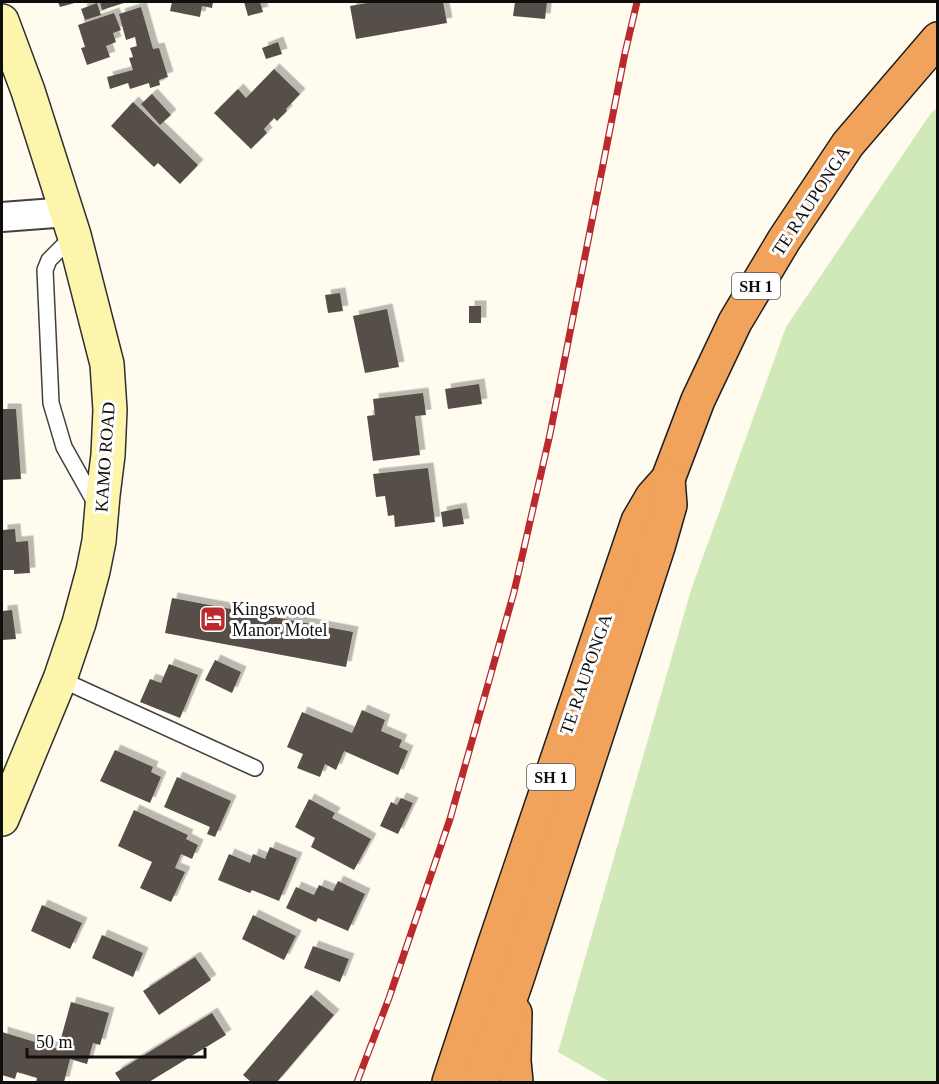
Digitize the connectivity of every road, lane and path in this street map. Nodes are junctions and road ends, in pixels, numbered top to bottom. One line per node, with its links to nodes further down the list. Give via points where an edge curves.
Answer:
1 (2, 21): 4 (main road, KAMO ROAD)
2 (938, 39): 5 (highway, TE RAUPONGA / SH 1, via 848,144 772,260 735,322 698,400)
3 (2, 217): 4 (street)
4 (71, 224): 6 (main road, KAMO ROAD, via 107,364 110,410); 6 (lane, via 45,270 51,403 64,447)
5 (668, 479): 10 (highway, TE RAUPONGA / SH 1, via 670,505 658,547); 11 (highway, TE RAUPONGA / SH 1, via 638,521)
6 (101, 514): 7 (main road, KAMO ROAD, via 93,571)
7 (60, 680): 8 (lane); 9 (main road, KAMO ROAD)
8 (255, 768)
9 (2, 819)
10 (517, 979): 12 (highway, TE RAUPONGA / SH 1); 13 (highway)
11 (449, 1083)
12 (481, 1083)
13 (516, 1083)

